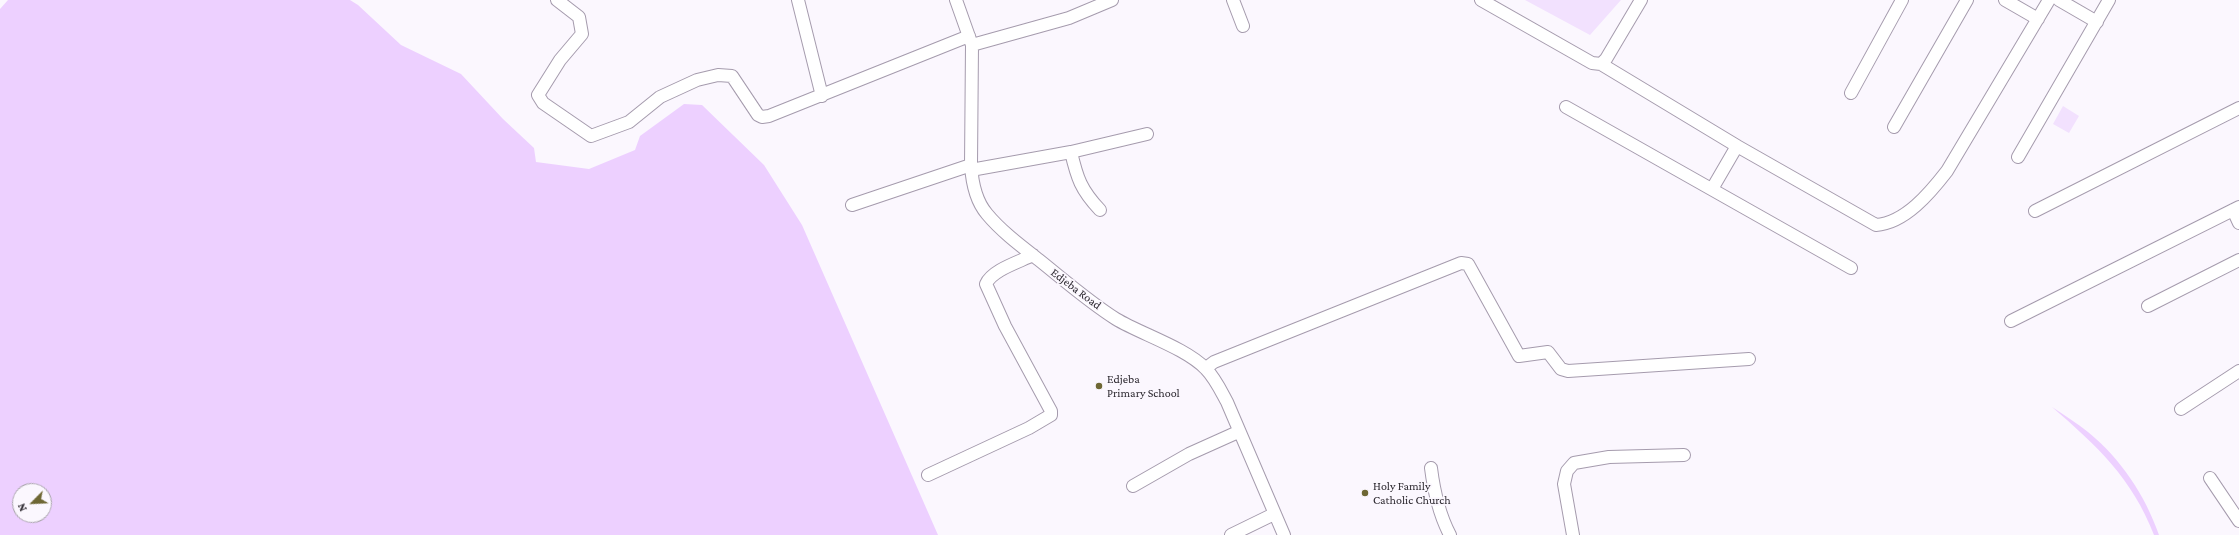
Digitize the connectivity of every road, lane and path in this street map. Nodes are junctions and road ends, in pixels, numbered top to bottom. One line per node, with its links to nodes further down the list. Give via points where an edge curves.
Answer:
1 (557, 0): 20 (street, via 579,17 582,34 560,60 538,95 543,103 591,136 629,122 660,97 697,80 718,75 732,76 758,115 762,117)
2 (798, 0): 20 (street)
3 (956, 0): 17 (street, Edjeba Road)
4 (1112, 0): 17 (street, via 1069,18)
5 (1233, 0): 16 (street)
6 (1480, 0): 18 (street, via 1592,63)
7 (1641, 0): 18 (street)
8 (1902, 0): 19 (street)
9 (1967, 0): 23 (street)
10 (2005, 0): 14 (street)
11 (2049, 0): 14 (street)
12 (2059, 0): 15 (street)
13 (2109, 0): 15 (street)
14 (2038, 19): 25 (street, via 1947,171 1934,188 1906,213 1888,224 1876,225)
15 (2097, 22): 27 (street)
16 (1243, 26)
17 (971, 41): 20 (street); 28 (street, Edjeba Road)
18 (1601, 64): 25 (street)
19 (1851, 93)
20 (822, 96)
21 (1566, 107): 29 (street)
22 (2239, 108): 33 (street)
23 (1894, 127)
24 (1148, 134): 26 (street)
25 (1737, 146): 29 (street)
26 (1071, 152): 28 (street); 32 (street, via 1078,182 1085,195)
27 (2018, 157)
28 (971, 168): 30 (street); 35 (street, Edjeba Road, via 978,199 987,214)
29 (1712, 189): 37 (street)
30 (852, 205)
31 (2236, 209): 34 (street); 39 (street)
32 (1100, 210)
33 (2035, 211)
34 (2239, 223)
35 (1033, 255): 41 (street, Edjeba Road, via 1117,319); 47 (street, via 995,274 986,284 1051,415 1029,428)
36 (2239, 260): 38 (street)
37 (1851, 268)
38 (2148, 306)
39 (2011, 321)
40 (1749, 360): 41 (street, via 1568,371 1561,369 1548,352 1519,356 1468,264 1461,263 1306,324 1214,362)
41 (1206, 368): 44 (street, Edjeba Road, via 1227,402)
42 (2239, 371): 43 (street)
43 (2181, 409)
44 (1238, 432): 49 (street, via 1189,454); 50 (street, Edjeba Road)
45 (1684, 455): 55 (street, via 1609,457 1574,462 1567,471 1564,484)
46 (1431, 468): 54 (street, via 1435,494 1443,522)
47 (928, 475)
48 (2210, 478): 51 (street)
49 (1133, 486)
50 (1274, 514): 52 (street); 53 (street, Edjeba Road)
51 (2239, 521)
52 (1231, 535)
53 (1284, 535)
54 (1450, 535)
55 (1573, 535)

